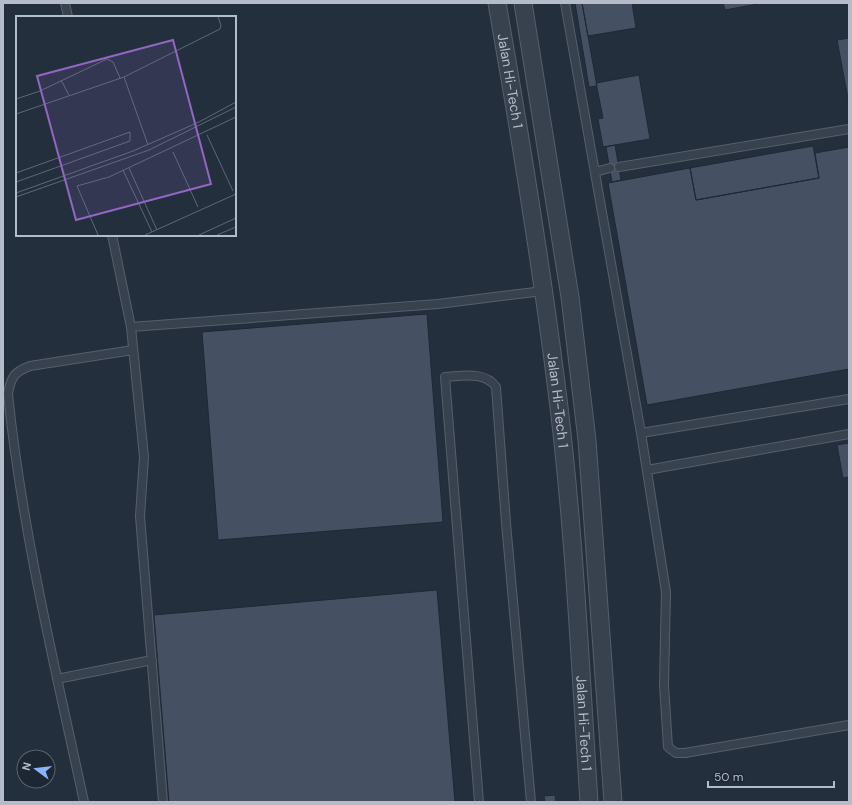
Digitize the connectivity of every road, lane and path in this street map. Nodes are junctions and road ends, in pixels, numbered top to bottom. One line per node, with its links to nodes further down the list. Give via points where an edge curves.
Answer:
1 (65, 3): 5 (lane)
2 (497, 3): 11 (street, Jalan Hi-Tech 1, via 522,144)
3 (524, 3): 26 (street, Jalan Hi-Tech 1, via 570,297 586,433)
4 (564, 3): 9 (lane)
5 (68, 16)
6 (849, 129): 7 (lane)
7 (619, 167)
8 (610, 168): 9 (lane)
9 (595, 172): 15 (lane)
10 (112, 236): 12 (lane)
11 (543, 291): 12 (lane, via 438,304); 25 (street, Jalan Hi-Tech 1, via 557,384 570,518)
12 (131, 327): 13 (lane)
13 (133, 350): 18 (lane, via 144,457 140,516); 19 (lane, via 30,366 18,370 10,381 8,394 17,473)
14 (849, 399): 15 (lane)
15 (642, 433): 17 (lane)
16 (849, 434): 17 (lane)
17 (647, 470): 20 (lane, via 666,592 664,685 668,747 676,753 685,754)
18 (152, 660): 19 (lane); 22 (lane)
19 (57, 679): 21 (lane)
20 (849, 725)
21 (84, 802)
22 (163, 802)
23 (479, 802): 24 (lane, via 445,377 483,377 492,380 496,387)
24 (530, 802)
25 (589, 802)
26 (613, 802)

